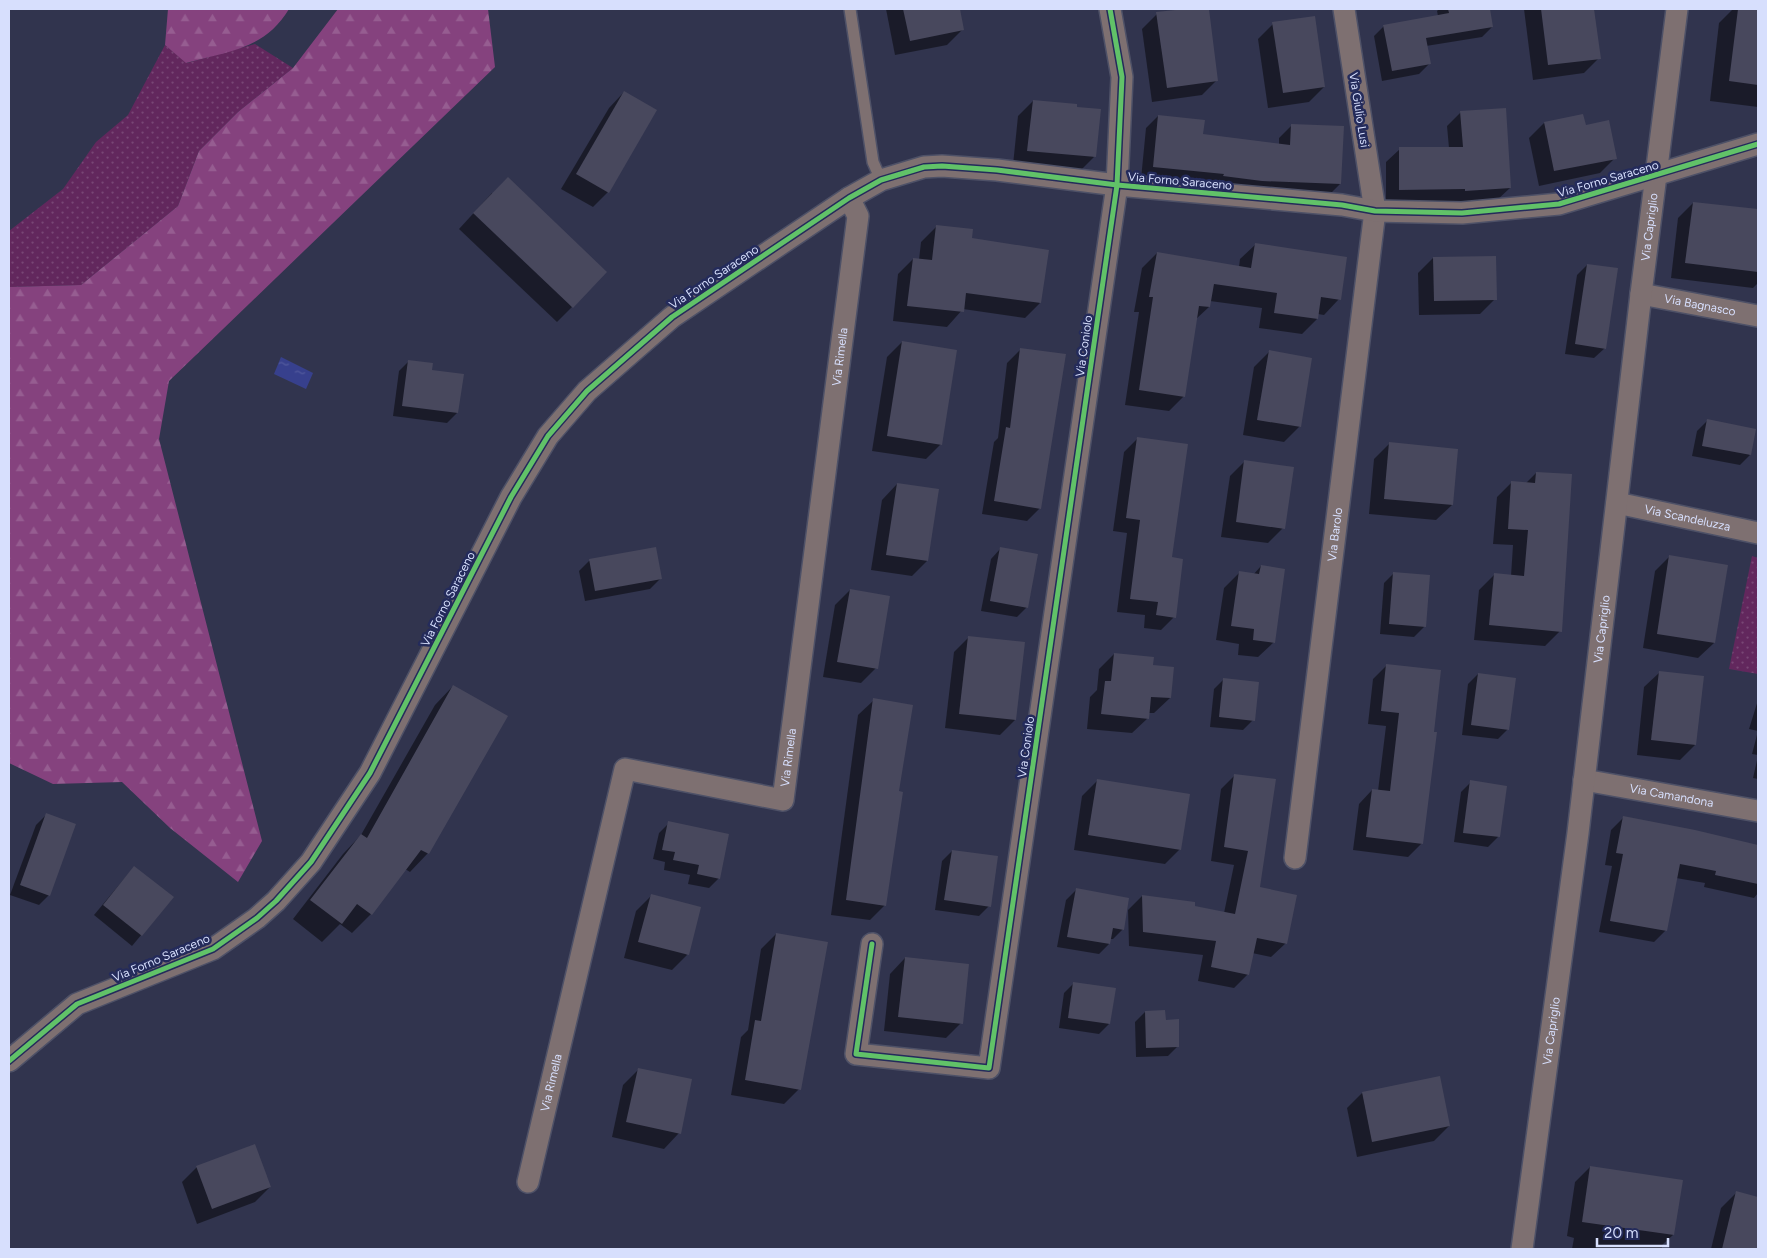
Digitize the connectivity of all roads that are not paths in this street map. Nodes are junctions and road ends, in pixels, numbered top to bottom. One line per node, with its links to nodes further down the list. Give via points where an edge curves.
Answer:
1 (850, 9): 7 (lane, via 873,162)
2 (1110, 9): 8 (street, via 1122,77)
3 (1344, 9): 10 (street, Via Giulio Lusi)
4 (1678, 9): 6 (street, Via Capriglio)
5 (1758, 144): 6 (street, Via Forno Saraceno)
6 (1657, 176): 10 (street, Via Forno Saraceno, via 1559,204 1462,213); 11 (street, Via Capriglio)
7 (881, 180): 8 (street, Via Forno Saraceno, via 924,167 942,166); 9 (street, Via Forno Saraceno)
8 (1117, 185): 10 (street, Via Forno Saraceno, via 1342,205); 18 (street, Via Coniolo, via 989,1068 856,1054)
9 (849, 198): 19 (street, Via Forno Saraceno, via 672,317 587,392 548,436 511,497 370,773 311,862 276,901 213,949 77,1004); 20 (street, Via Rimella, via 858,216 782,800 625,769)
10 (1375, 211): 17 (street, Via Barolo)
11 (1641, 294): 12 (street, Via Bagnasco); 13 (street, Via Capriglio)
12 (1758, 316)
13 (1617, 502): 14 (street, Via Scandeluzza); 15 (street, Via Capriglio)
14 (1758, 533)
15 (1584, 780): 16 (street, Via Camandona); 21 (street, Via Capriglio)
16 (1758, 811)
17 (1295, 858)
18 (872, 944)
19 (9, 1061)
20 (528, 1182)
21 (1522, 1249)

